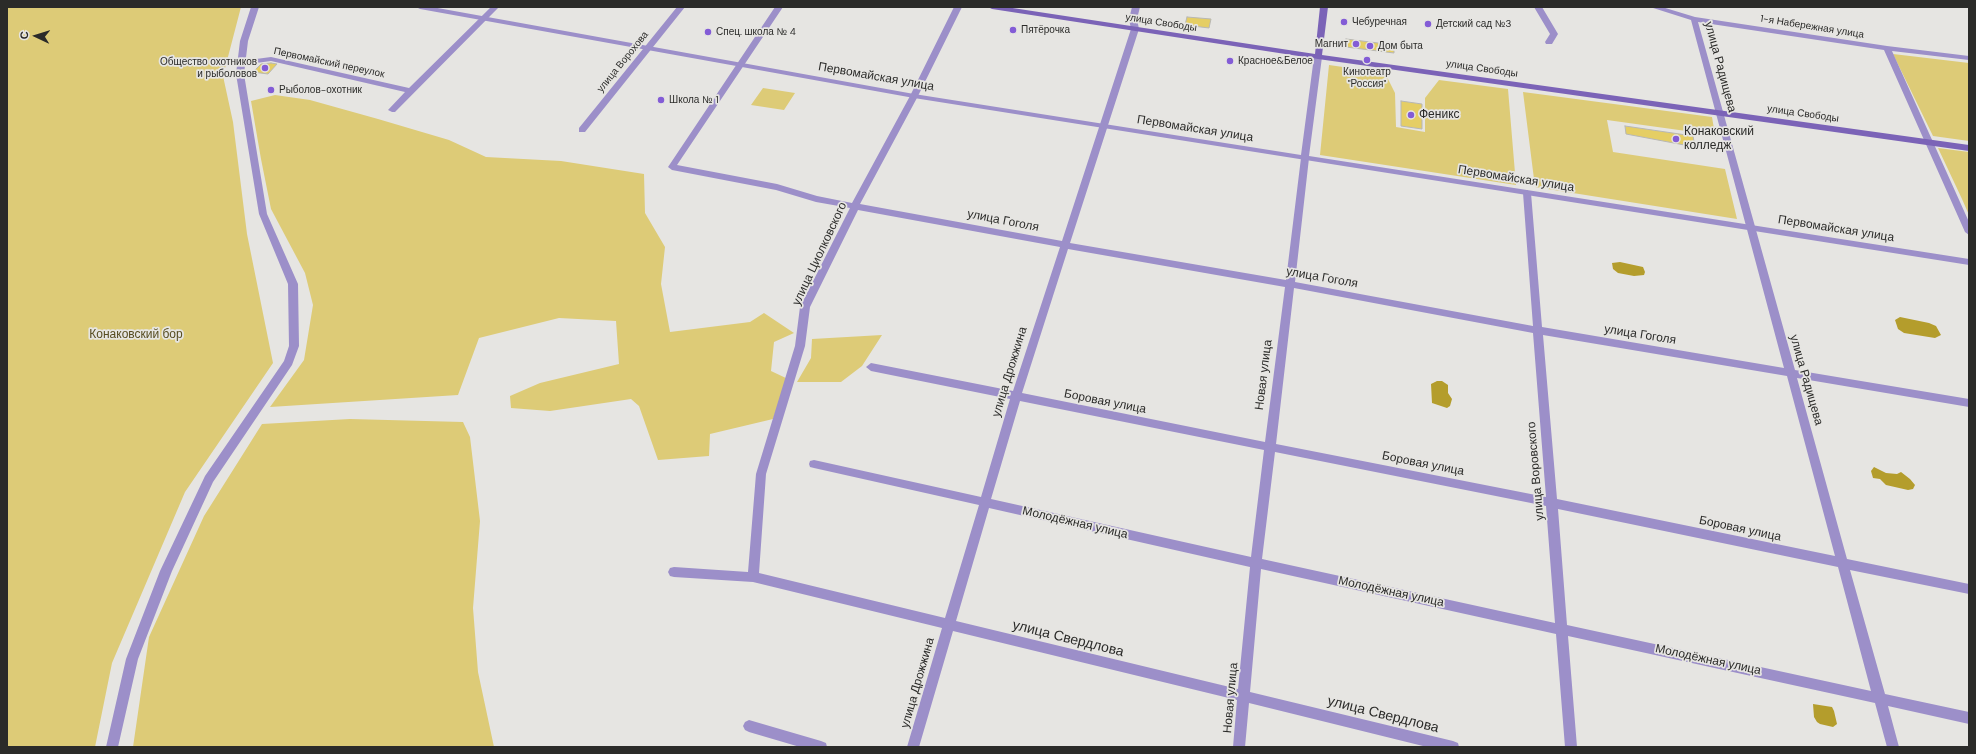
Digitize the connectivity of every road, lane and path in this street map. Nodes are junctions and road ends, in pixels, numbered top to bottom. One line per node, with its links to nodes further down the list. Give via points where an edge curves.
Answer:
1 (255, 7): 20 (street, via 244,40)
2 (420, 7): 12 (street, Первомайская улица)
3 (495, 7): 12 (street)
4 (681, 7): 16 (street, улица Ворохова)
5 (779, 7): 21 (street)
6 (958, 7): 23 (street, улица Циолковского)
7 (992, 7): 14 (main road, улица Свободы)
8 (1136, 7): 14 (street, улица Дрожжина, via 1132,19)
9 (1324, 7): 18 (main road, Новая улица)
10 (1538, 7): 15 (street, via 1554,34)
11 (1654, 7): 13 (street, 1-я Набережная улица)
12 (484, 18): 16 (street, Первомайская улица); 22 (street)
13 (1694, 19): 17 (street, 1-я Набережная улица); 25 (street, улица Радищева)
14 (1135, 29): 18 (main road, улица Свободы); 26 (street, улица Дрожжина)
15 (1549, 42)
16 (647, 47): 21 (street, Первомайская улица); 27 (street, улица Ворохова)
17 (1887, 48): 19 (street, 1-я Набережная улица); 28 (street)
18 (1318, 57): 25 (main road, улица Свободы); 30 (street, Новая улица)
19 (1969, 58)
20 (241, 63): 22 (street, Первомайский переулок, via 271,59); 58 (street, via 240,74 263,214 293,284 294,346 289,362 210,479 166,571 132,659)
21 (740, 65): 23 (street, Первомайская улица); 32 (street, улица Гоголя, via 672,167 777,186 816,199)
22 (412, 91): 24 (street)
23 (914, 96): 26 (street, Первомайская улица); 32 (street, улица Циолковского)
24 (392, 110)
25 (1719, 112): 28 (main road, улица Свободы); 33 (street, улица Радищева)
26 (1103, 127): 30 (street, Первомайская улица); 35 (street, улица Дрожжина)
27 (582, 130)
28 (1929, 142): 29 (main road, улица Свободы); 34 (street)
29 (1969, 148)
30 (1305, 158): 31 (street, Первомайская улица); 37 (street, Новая улица)
31 (1527, 193): 33 (street, Первомайская улица); 38 (street, улица Воровского)
32 (856, 206): 35 (street, улица Гоголя); 50 (street, улица Циолковского, via 805,307 800,346 761,474)
33 (1750, 228): 36 (street, Первомайская улица); 40 (street, улица Радищева)
34 (1969, 232)
35 (1064, 245): 37 (street, улица Гоголя); 41 (street, улица Дрожжина)
36 (1969, 262)
37 (1289, 284): 38 (street, улица Гоголя); 43 (street, Новая улица)
38 (1537, 330): 40 (street, улица Гоголя); 46 (street, улица Воровского)
39 (871, 367): 41 (street, Боровая улица)
40 (1790, 372): 42 (street, улица Гоголя); 48 (street, улица Радищева)
41 (1016, 397): 43 (street, Боровая улица); 45 (street, улица Дрожжина)
42 (1969, 402)
43 (1269, 447): 46 (street, Боровая улица); 47 (street, Новая улица)
44 (814, 464): 45 (street, Молодёжная улица)
45 (985, 503): 47 (street, Молодёжная улица); 52 (street, улица Дрожжина)
46 (1552, 503): 48 (street, Боровая улица); 53 (street, улица Воровского)
47 (1256, 563): 53 (street, Молодёжная улица); 54 (street, Новая улица)
48 (1844, 563): 51 (street, Боровая улица); 55 (street, улица Радищева)
49 (674, 572): 50 (street, улица Свердлова)
50 (753, 577): 52 (street, улица Свердлова)
51 (1969, 588)
52 (949, 625): 54 (street, улица Свердлова); 60 (street, улица Дрожжина)
53 (1562, 628): 55 (street, Молодёжная улица); 63 (street, улица Воровского)
54 (1244, 696): 61 (street, Новая улица); 62 (street, улица Свердлова)
55 (1880, 698): 56 (street, Молодёжная улица); 64 (street, улица Радищева)
56 (1969, 718)
57 (748, 726): 59 (street)
58 (112, 747)
59 (820, 747)
60 (913, 747)
61 (1239, 747)
62 (1453, 747)
63 (1570, 747)
64 (1893, 747)

